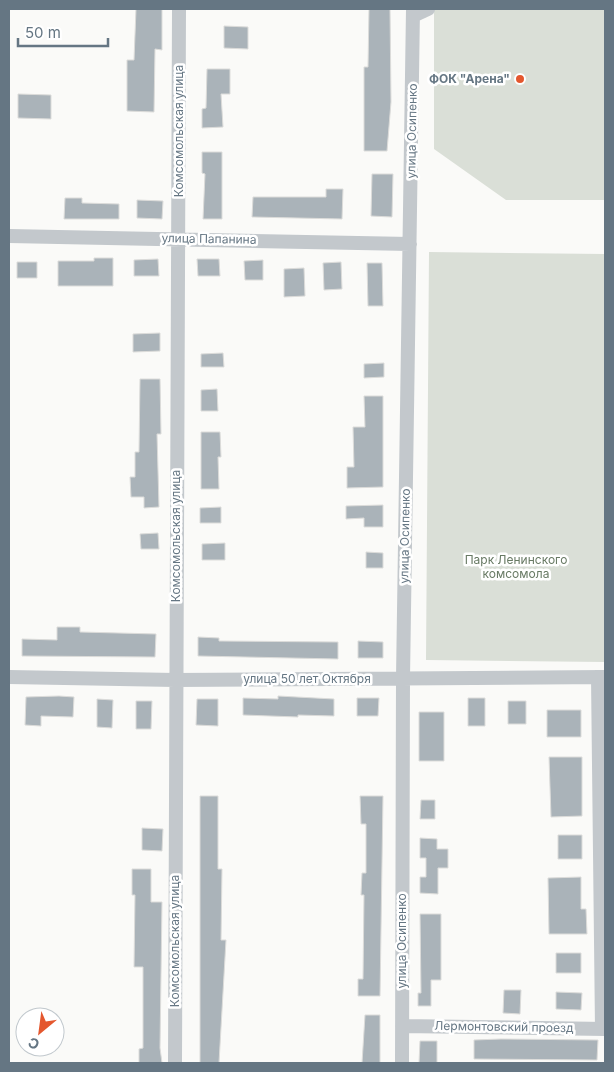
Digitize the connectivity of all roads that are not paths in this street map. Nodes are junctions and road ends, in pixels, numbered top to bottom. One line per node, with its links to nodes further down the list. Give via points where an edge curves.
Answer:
1 (179, 9): 5 (street, Комсомольская улица)
2 (428, 9): 3 (street)
3 (413, 12): 6 (street, улица Осипенко)
4 (9, 236): 5 (street, улица Папанина)
5 (178, 238): 6 (street, улица Папанина); 10 (street, Комсомольская улица)
6 (410, 244): 9 (street, улица Осипенко)
7 (9, 677): 10 (street, улица 50 лет Октября)
8 (602, 677): 9 (street, улица 50 лет Октября); 12 (street)
9 (403, 678): 10 (street, улица 50 лет Октября); 11 (street, улица Осипенко)
10 (175, 680): 13 (street, Комсомольская улица)
11 (402, 1026): 12 (street, Лермонтовский проезд); 14 (street, улица Осипенко)
12 (603, 1029)
13 (175, 1063)
14 (402, 1063)

